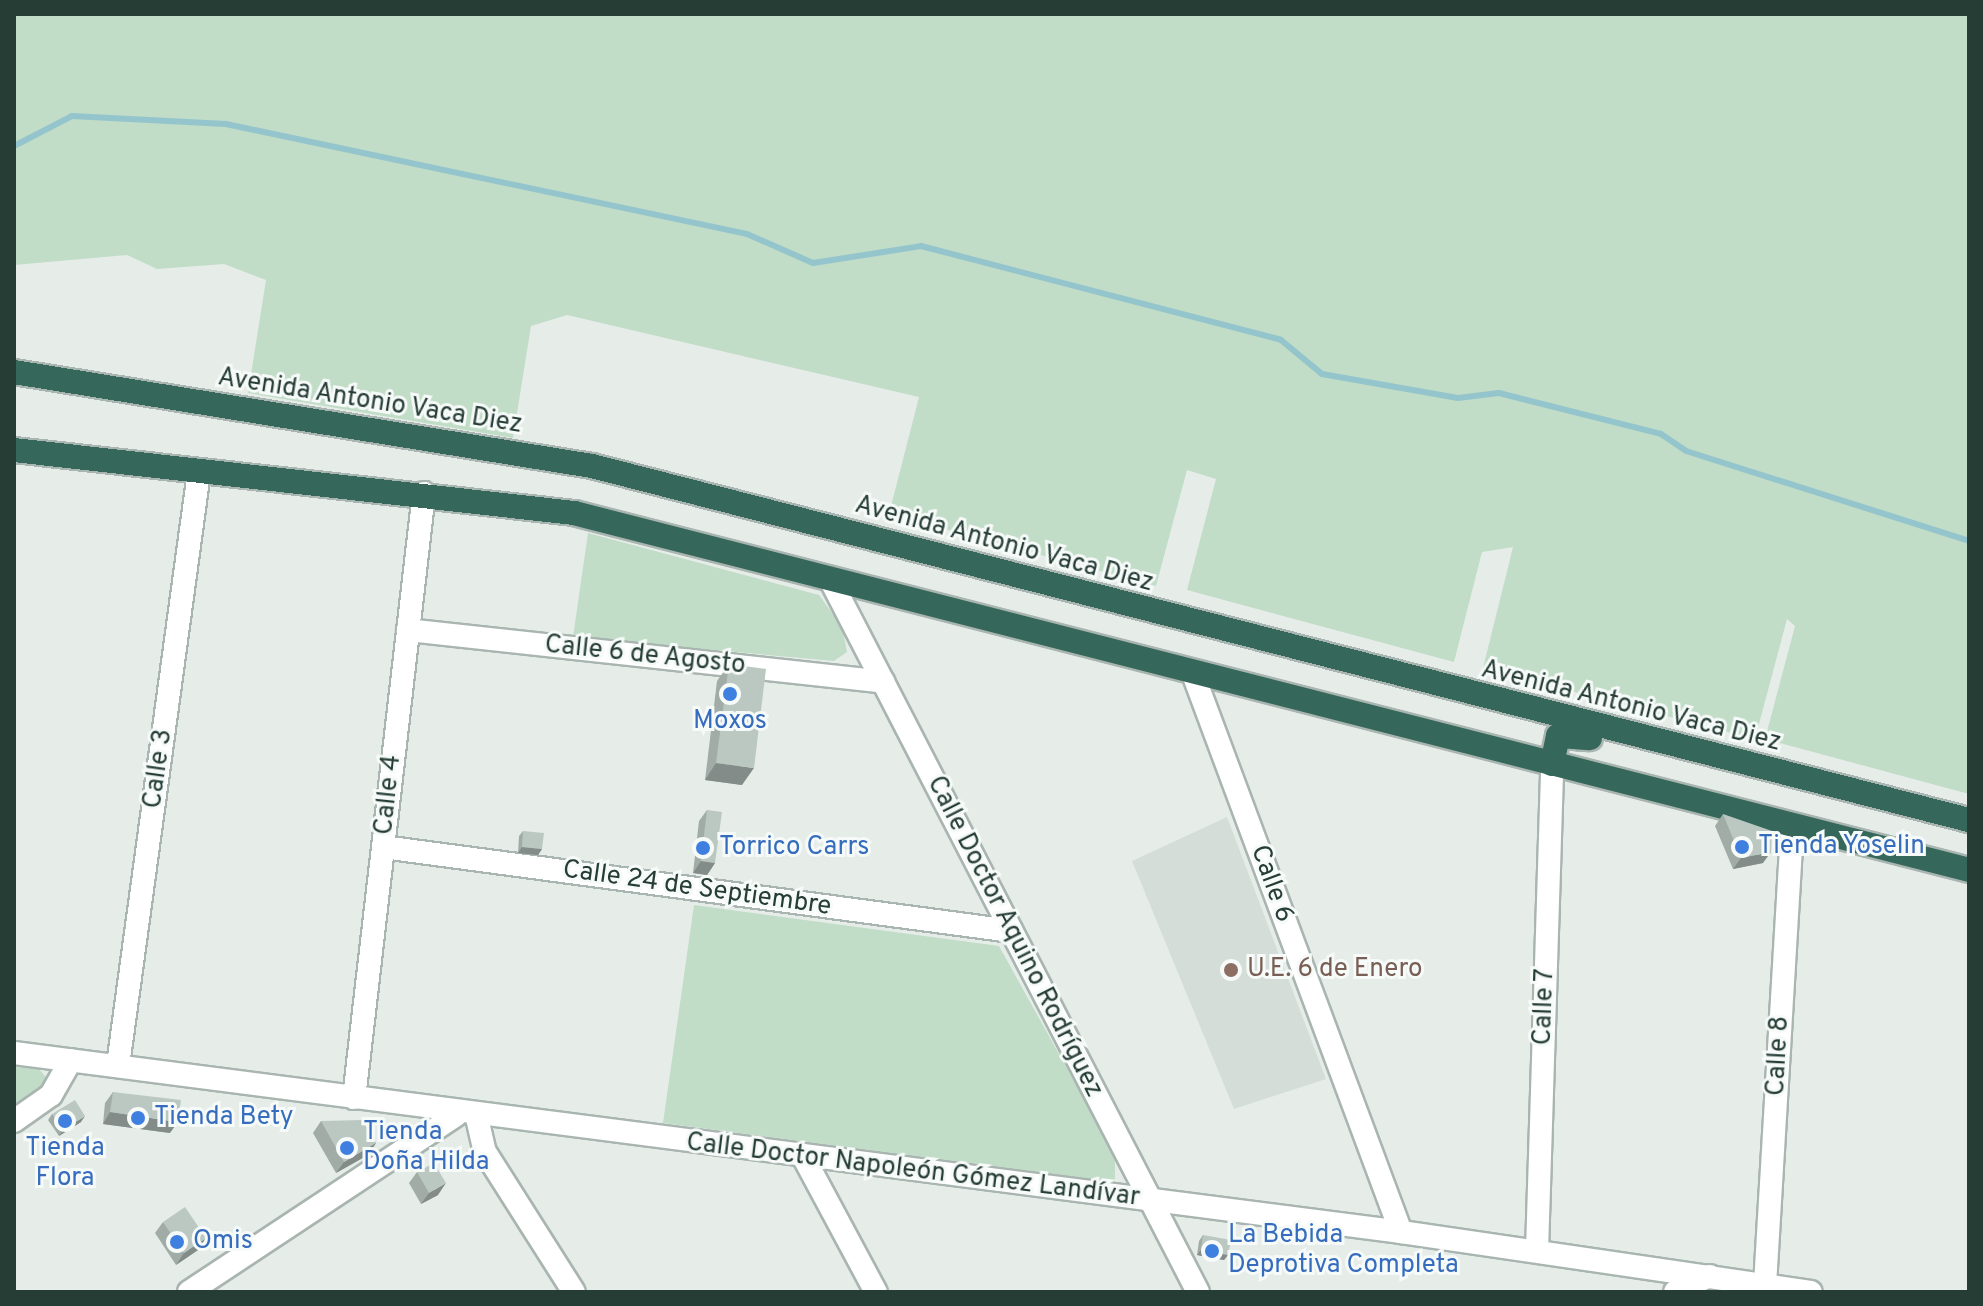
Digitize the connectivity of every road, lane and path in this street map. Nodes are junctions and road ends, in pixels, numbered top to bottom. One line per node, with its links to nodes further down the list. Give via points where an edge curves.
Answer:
1 (14, 372): 9 (highway, Avenida Antonio Vaca Diez, via 592,466)
2 (14, 450): 3 (highway)
3 (199, 472): 4 (highway); 18 (street, Calle 3)
4 (424, 493): 5 (highway, via 574,513); 6 (street, Calle 4)
5 (831, 581): 7 (highway); 8 (street, Calle Doctor Aquino Rodríguez)
6 (408, 630): 8 (street, Calle 6 de Agosto); 13 (street, Calle 4)
7 (1192, 671): 10 (highway); 24 (street, Calle 6)
8 (883, 682): 15 (street, Calle Doctor Aquino Rodríguez)
9 (1686, 751): 10 (highway, via 1663,757 1566,733 1555,740); 11 (highway, Avenida Antonio Vaca Diez)
10 (1552, 764): 12 (highway); 25 (street, Calle 7)
11 (1969, 820)
12 (1792, 827): 14 (highway); 27 (street, Calle 8)
13 (383, 847): 15 (street, Calle 24 de Septiembre); 19 (street, Calle 4)
14 (1969, 870)
15 (1011, 931): 23 (street, Calle Doctor Aquino Rodríguez)
16 (14, 1053): 17 (street, Calle Doctor Napoleón Gómez Landívar)
17 (71, 1060): 18 (street, Calle Doctor Napoleón Gómez Landívar); 21 (street, via 51,1095)
18 (118, 1065): 19 (street, Calle Doctor Napoleón Gómez Landívar)
19 (354, 1098): 20 (street, Calle Doctor Napoleón Gómez Landívar)
20 (467, 1116): 22 (street, Calle Doctor Napoleón Gómez Landívar); 28 (street); 29 (street)
21 (14, 1121)
22 (804, 1158): 23 (street, Calle Doctor Napoleón Gómez Landívar); 30 (street)
23 (1149, 1199): 24 (street, Calle Doctor Napoleón Gómez Landívar); 31 (street, Calle Doctor Aquino Rodríguez)
24 (1401, 1232): 25 (street, Calle Doctor Napoleón Gómez Landívar)
25 (1537, 1251): 26 (street, Calle Doctor Napoleón Gómez Landívar)
26 (1711, 1275): 27 (street, Calle Doctor Napoleón Gómez Landívar); 32 (street)
27 (1765, 1285): 33 (street, Calle Doctor Napoleón Gómez Landívar)
28 (189, 1292)
29 (574, 1292)
30 (876, 1292)
31 (1198, 1292)
32 (1675, 1292)
33 (1811, 1292)

